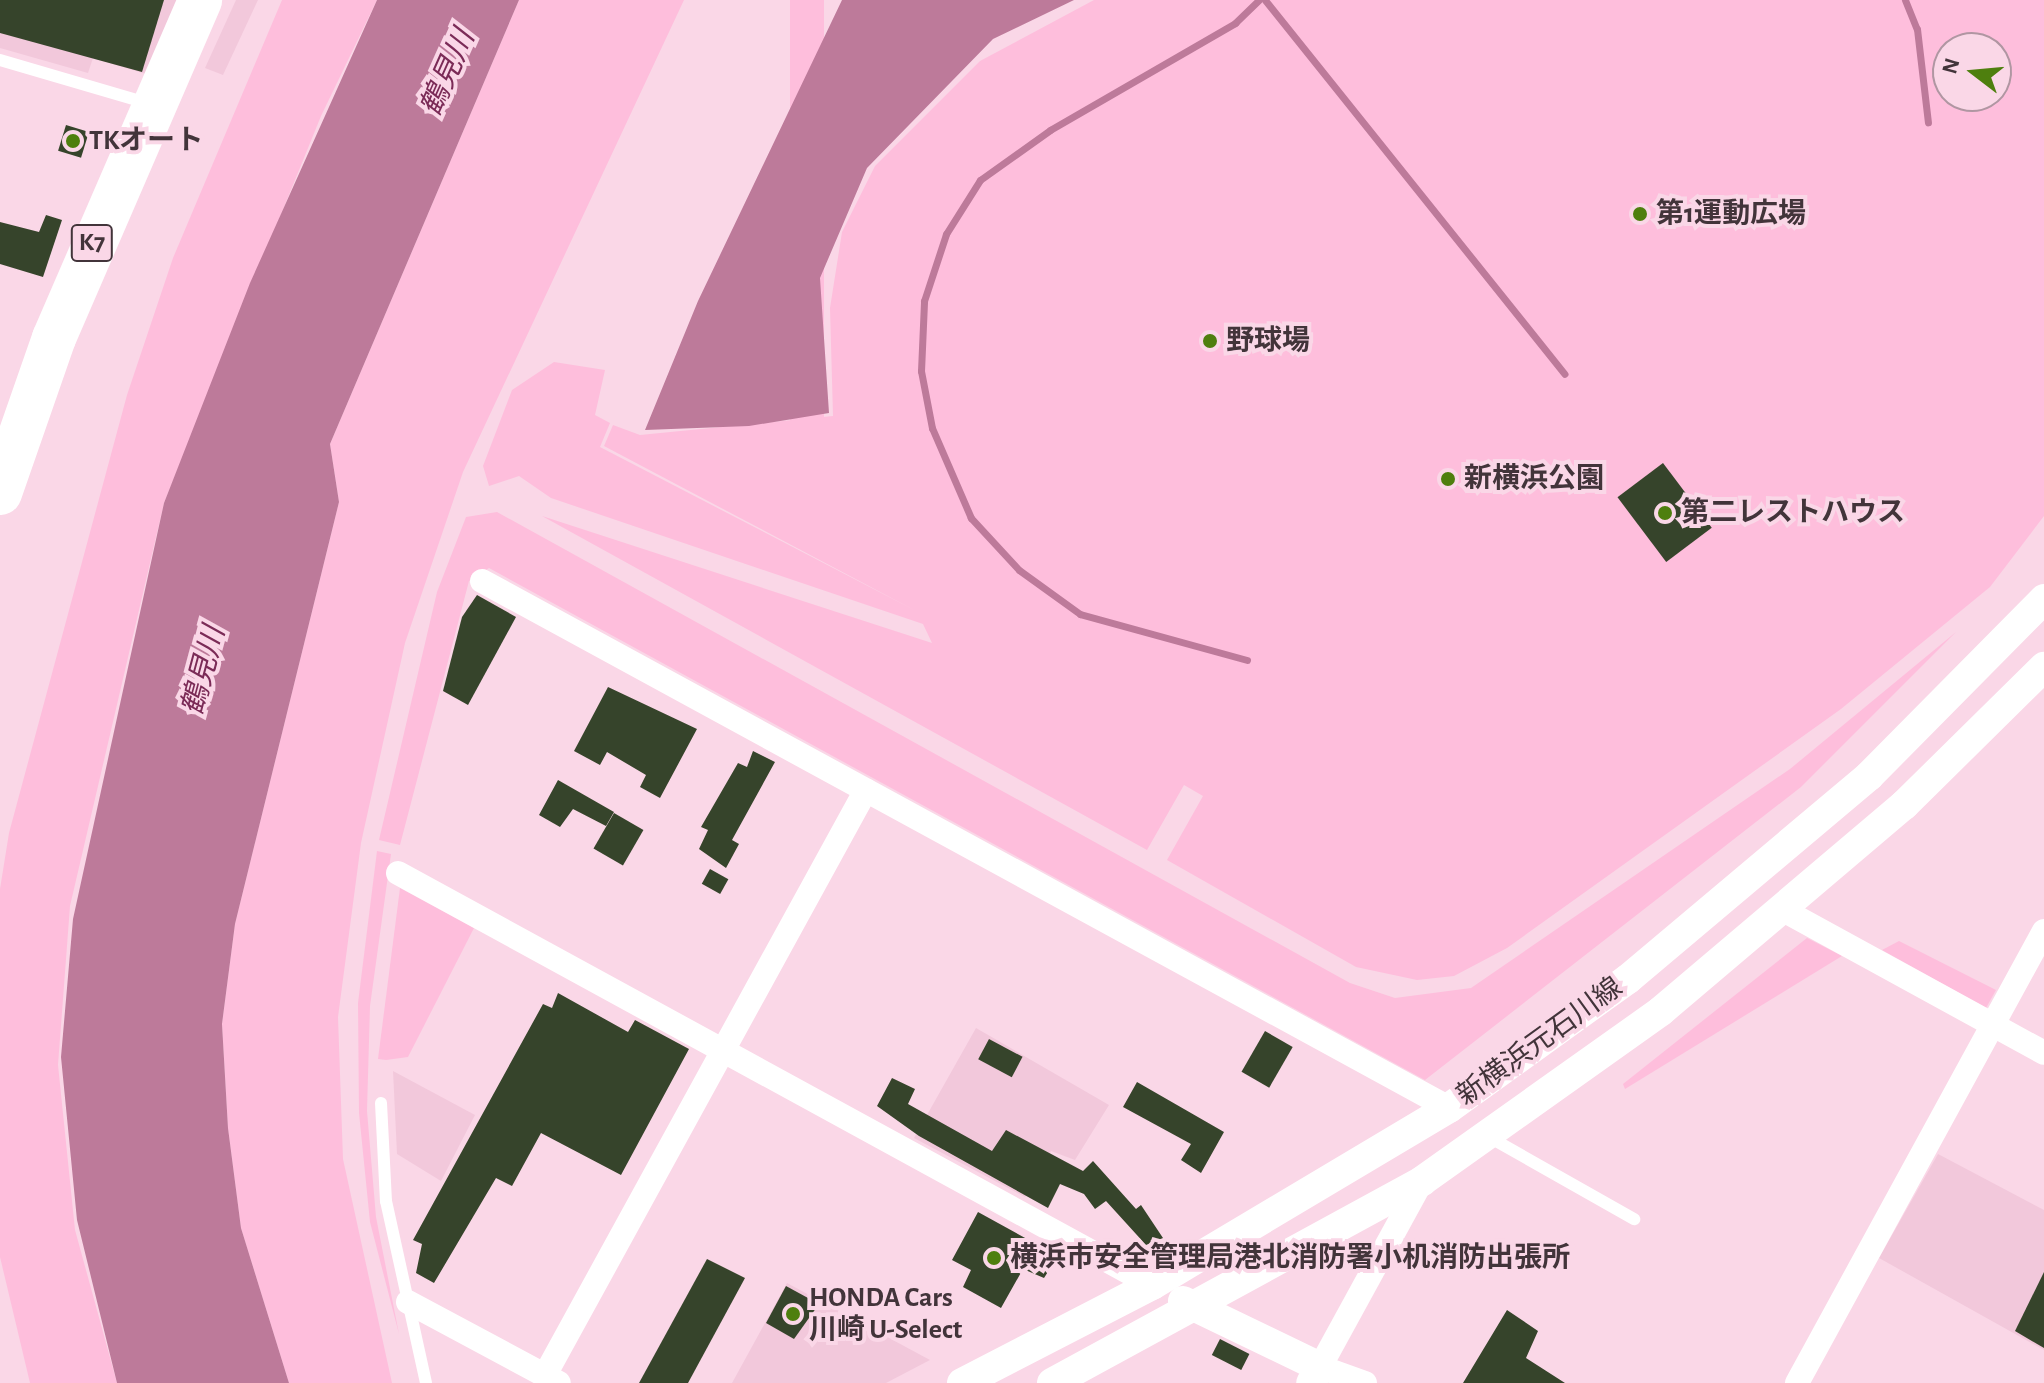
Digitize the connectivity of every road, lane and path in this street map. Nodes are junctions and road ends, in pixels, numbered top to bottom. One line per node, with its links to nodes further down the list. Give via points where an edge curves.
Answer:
1 (191, 0): 5 (highway, K7, via 96,210)
2 (200, 0): 6 (highway, K7, via 54,338)
3 (0, 60): 4 (lane)
4 (169, 109)
5 (0, 464)
6 (0, 493)
7 (482, 581): 10 (street)
8 (2044, 599): 18 (street, 新横浜元石川線, via 1880,765 1744,885)
9 (2044, 667): 12 (street, 新横浜元石川線)
10 (866, 790): 15 (street); 18 (street)
11 (398, 873): 15 (street)
12 (1785, 911): 14 (street); 19 (street, 新横浜元石川線, via 1661,1011)
13 (2044, 931): 14 (street)
14 (1993, 1025): 16 (street); 31 (street)
15 (725, 1051): 22 (street); 26 (street)
16 (2044, 1053)
17 (381, 1103): 23 (lane, via 386,1201)
18 (1449, 1108): 22 (street, 新横浜元石川線)
19 (1486, 1135): 20 (street, 新横浜元石川線); 21 (lane)
20 (1422, 1181): 24 (street, 新横浜元石川線); 25 (street)
21 (1634, 1219)
22 (1152, 1285): 24 (street); 28 (street, 新横浜元石川線)
23 (408, 1302): 26 (street); 27 (lane)
24 (1197, 1308): 25 (street); 29 (street, 新横浜元石川線)
25 (1316, 1375): 30 (street)
26 (552, 1379)
27 (426, 1383)
28 (962, 1383)
29 (1052, 1383)
30 (1365, 1383)
31 (1797, 1383)

